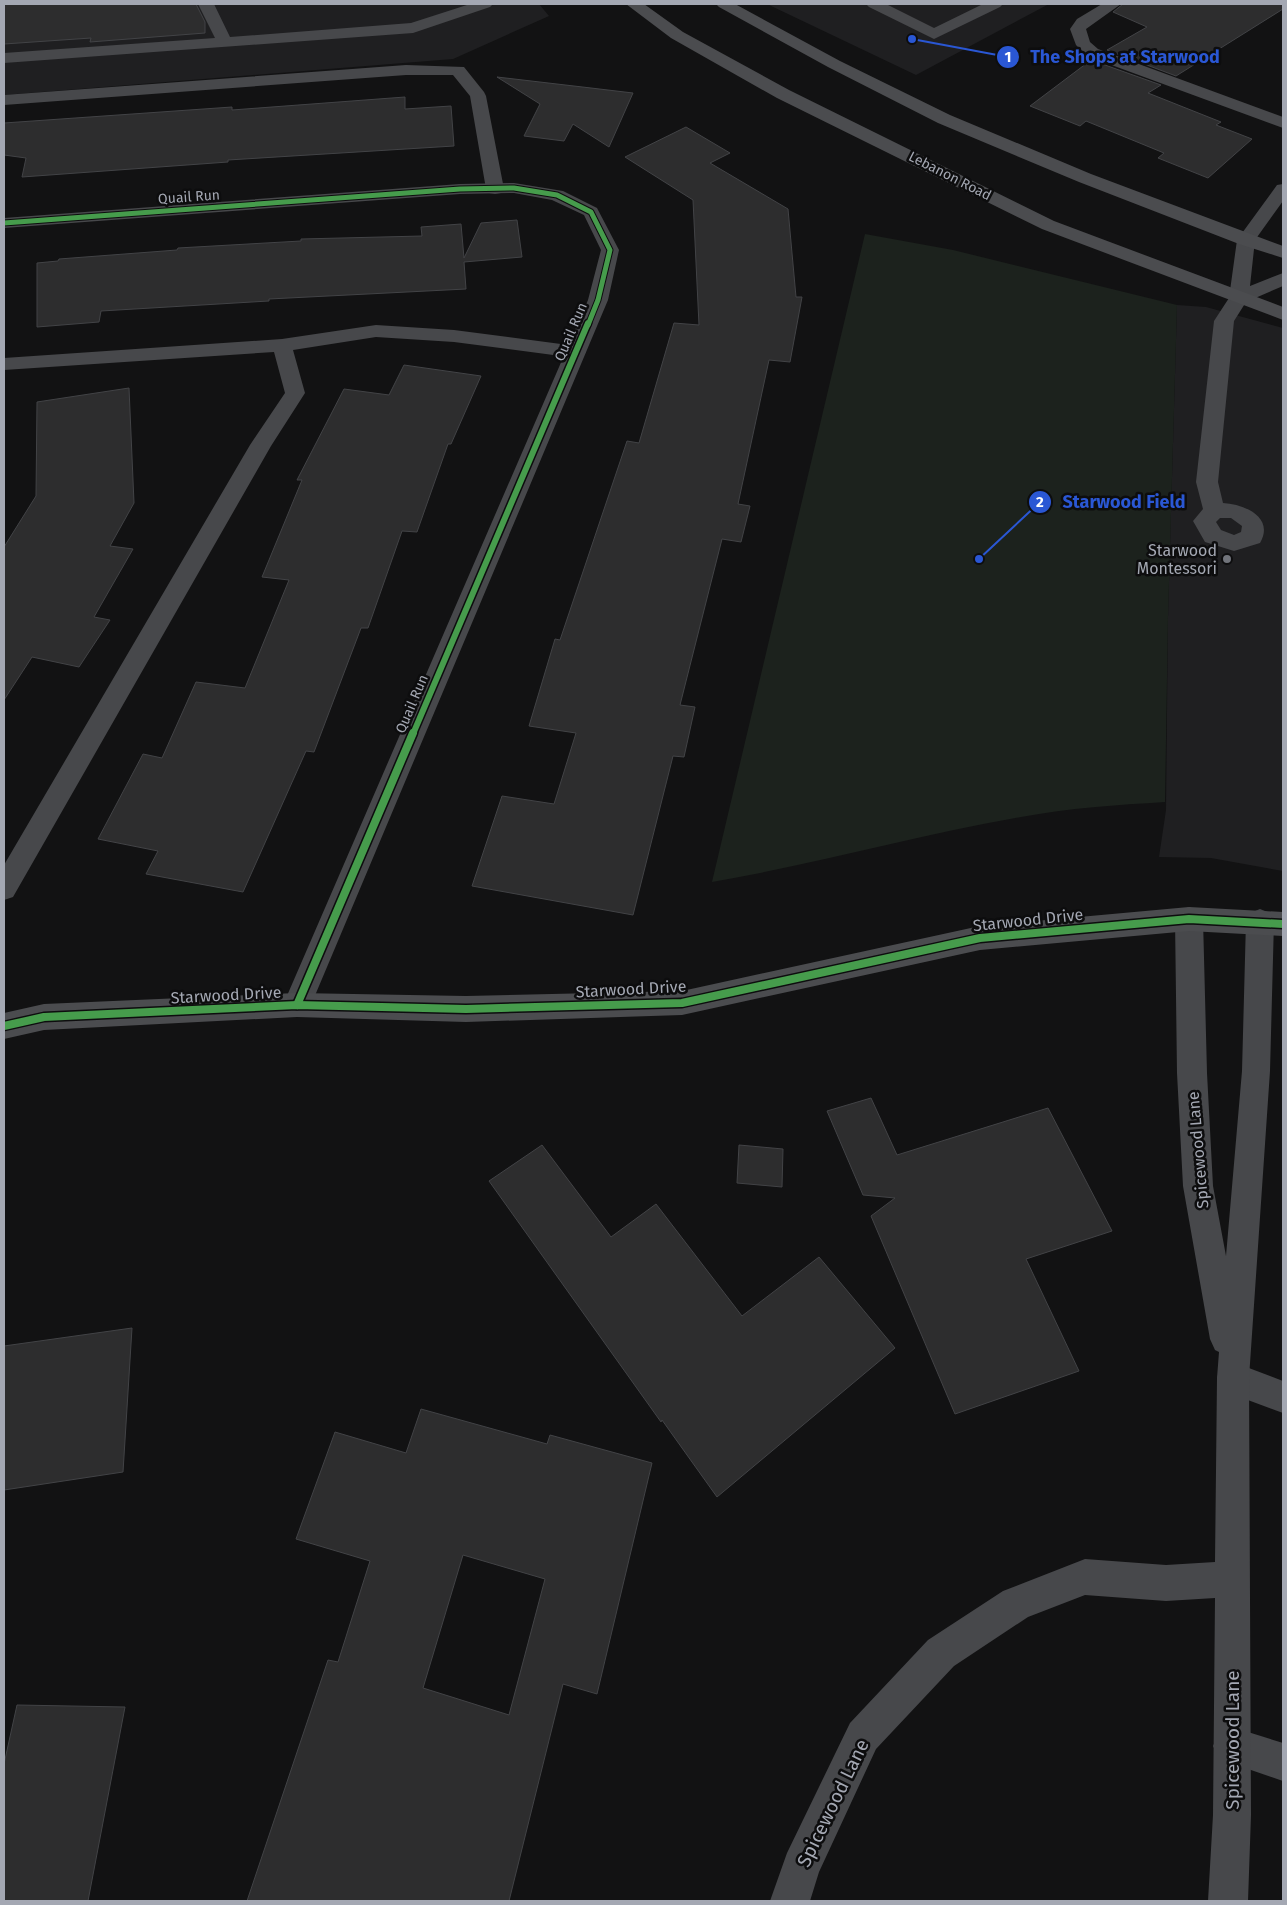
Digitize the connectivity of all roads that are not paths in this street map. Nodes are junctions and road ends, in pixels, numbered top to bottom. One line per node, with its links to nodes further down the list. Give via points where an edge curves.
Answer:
1 (206, 4): 8 (street)
2 (485, 4): 8 (street, via 413,28)
3 (634, 4): 18 (main road, Lebanon Road, via 677,35 782,94 1048,225)
4 (724, 4): 15 (main road, via 944,119)
5 (874, 4): 6 (street, via 934,34)
6 (995, 4)
7 (1113, 4): 11 (street, via 1083,22 1078,29 1085,49)
8 (225, 42): 9 (street)
9 (4, 58)
10 (4, 100): 12 (street, via 406,70 458,70 478,96)
11 (1283, 123)
12 (495, 188): 14 (street, Quail Run); 21 (street, Quail Run, via 557,195 591,212 610,250 598,300)
13 (1283, 189): 15 (street)
14 (4, 223)
15 (1246, 240): 16 (main road); 18 (street)
16 (1283, 252)
17 (1283, 279): 18 (street)
18 (1239, 298): 19 (main road, Lebanon Road); 23 (street, via 1224,320 1207,482)
19 (1283, 314)
20 (282, 346): 21 (street, via 376,330 454,336); 22 (street); 24 (street, via 295,393 256,454)
21 (576, 352): 27 (street, Quail Run)
22 (4, 364)
23 (1214, 510)
24 (4, 889)
25 (1189, 919): 26 (main road, Starwood Drive); 27 (main road, Starwood Drive, via 980,938 682,1003 466,1009); 29 (street, Spicewood Lane, via 1198,1186)
26 (1272, 923): 29 (street, Spicewood Lane, via 1256,1071)
27 (297, 1005): 28 (main road, Starwood Drive, via 44,1017)
28 (4, 1026)
29 (1233, 1378): 30 (street); 31 (street, Spicewood Lane)
30 (1283, 1397)
31 (1232, 1579): 32 (street, Spicewood Lane); 34 (street, Spicewood Lane, via 1166,1583 1085,1576 1016,1604 941,1653 862,1736 801,1867)
32 (1232, 1746): 33 (street); 35 (street, Spicewood Lane)
33 (1283, 1762)
34 (790, 1901)
35 (1228, 1901)

